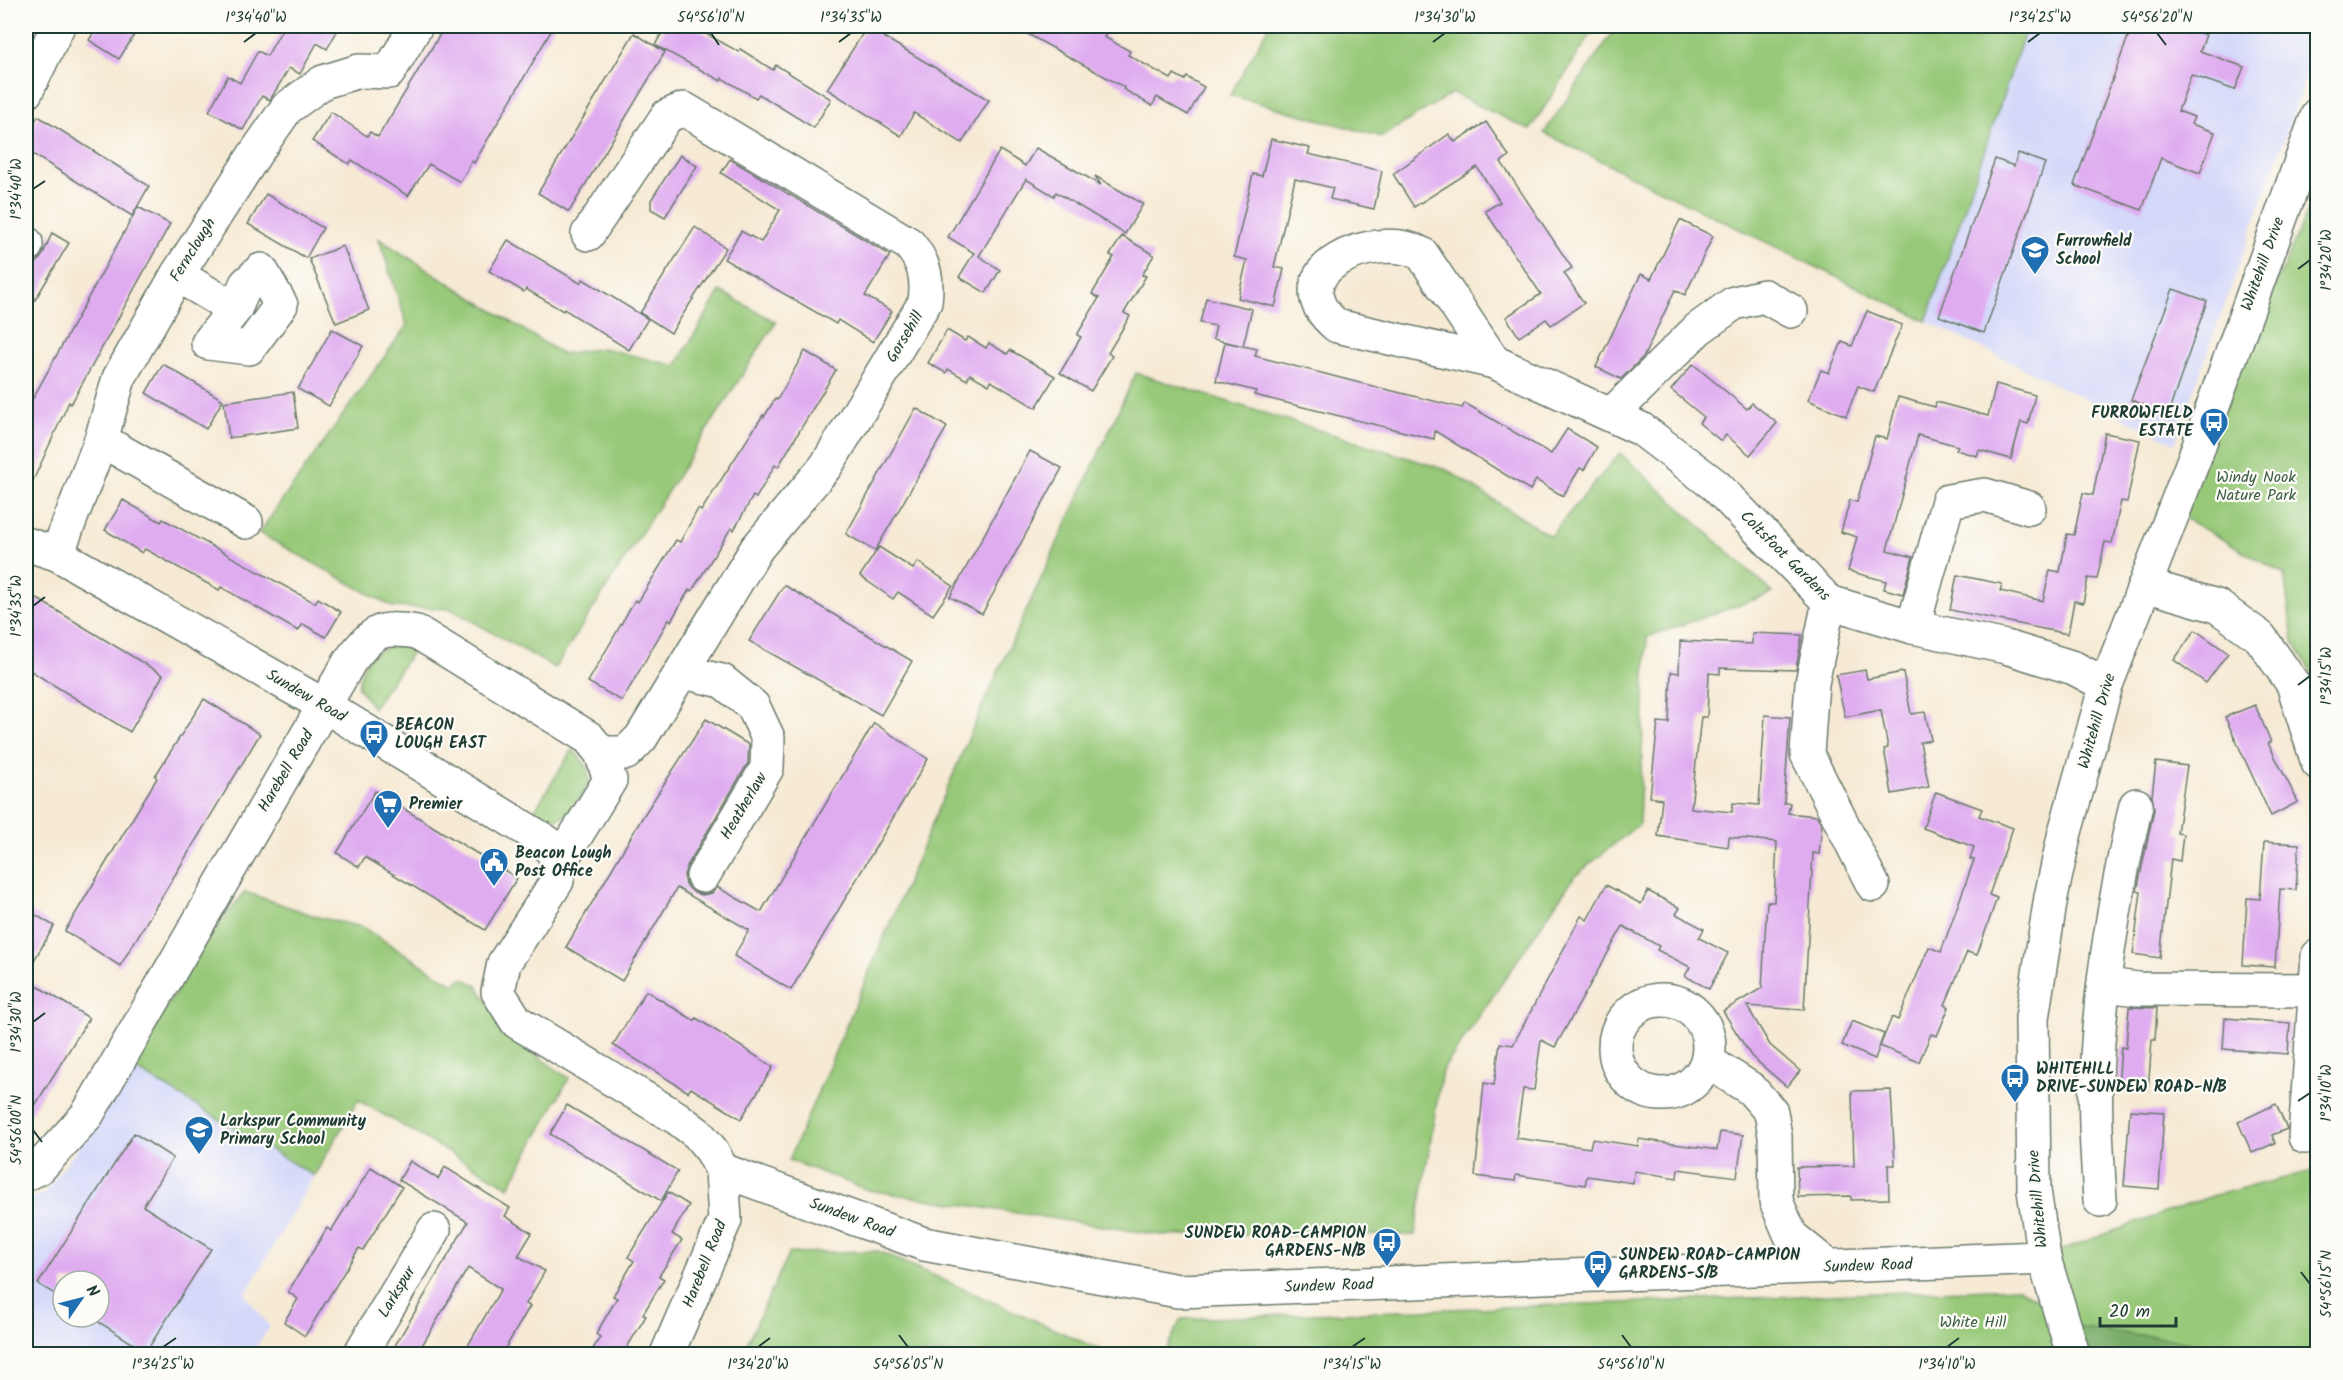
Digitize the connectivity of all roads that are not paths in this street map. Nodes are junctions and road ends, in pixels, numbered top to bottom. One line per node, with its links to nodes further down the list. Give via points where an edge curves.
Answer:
1 (58, 26): 3 (street)
2 (416, 26): 6 (street, Fernclough, via 389,72 359,71 323,82 287,108)
3 (26, 92)
4 (2318, 114): 16 (street, Whitehill Drive)
5 (588, 234): 19 (street, Gorsehill, via 667,116 684,109 909,244 926,269 925,302 886,367 826,466 757,548)
6 (177, 275): 7 (street); 11 (street, Fernclough, via 118,378)
7 (235, 309)
8 (1791, 311): 10 (street, via 1764,296 1734,303 1698,329)
9 (1494, 362): 9 (street, Coltsfoot Gardens, via 1337,326 1323,315 1315,294 1320,274 1337,260 1359,250 1410,247 1422,254); 10 (street, Coltsfoot Gardens)
10 (1611, 416): 17 (street, Coltsfoot Gardens, via 1641,429 1715,485)
11 (101, 440): 13 (street); 15 (street, Fernclough)
12 (2029, 508): 18 (street, via 1985,495 1948,501)
13 (246, 522)
14 (26, 544): 15 (street, Sundew Road)
15 (57, 554): 21 (street, Sundew Road)
16 (2145, 585): 20 (street, Whitehill Drive); 23 (street, via 2217,606 2260,637 2293,684)
17 (1829, 602): 18 (street, Coltsfoot Gardens); 27 (street, via 1812,683 1807,754)
18 (1912, 627): 20 (street, Coltsfoot Gardens, via 2006,646 2074,668)
19 (683, 672): 22 (street, Gorsehill, via 641,738 626,753); 26 (street, Heatherlaw, via 722,681 753,706 768,738 767,768)
20 (2106, 685): 37 (street, Whitehill Drive, via 2065,832 2032,1018 2034,1190)
21 (325, 706): 22 (street, Harebell Road, via 350,661 371,635 392,628 417,632 589,738); 25 (street, Sundew Road, via 547,842); 34 (street, Harebell Road, via 87,1114 40,1167)
22 (601, 753): 25 (street, Harebell Road, via 610,780)
23 (2318, 763)
24 (2136, 806): 29 (street, via 2124,856)
25 (559, 863): 33 (street, via 558,881 504,963 498,992 517,1022 698,1134)
26 (703, 876)
27 (1873, 885)
28 (2318, 956): 30 (street)
29 (2105, 985): 30 (street, via 2138,989); 35 (street, via 2096,1082)
30 (2316, 990): 32 (street)
31 (1707, 1061): 38 (street, via 1751,1089 1771,1112 1776,1201 1791,1236)
32 (2305, 1137)
33 (722, 1170): 38 (street, Sundew Road, via 924,1244 1178,1291); 40 (street, Harebell Road, via 725,1220)
34 (26, 1174)
35 (2100, 1200)
36 (434, 1230): 39 (street, Larkspur)
37 (2044, 1258): 38 (street, Sundew Road); 41 (street, Whitehill Drive)
38 (1828, 1267)
39 (360, 1354)
40 (667, 1354)
41 (2073, 1354)

